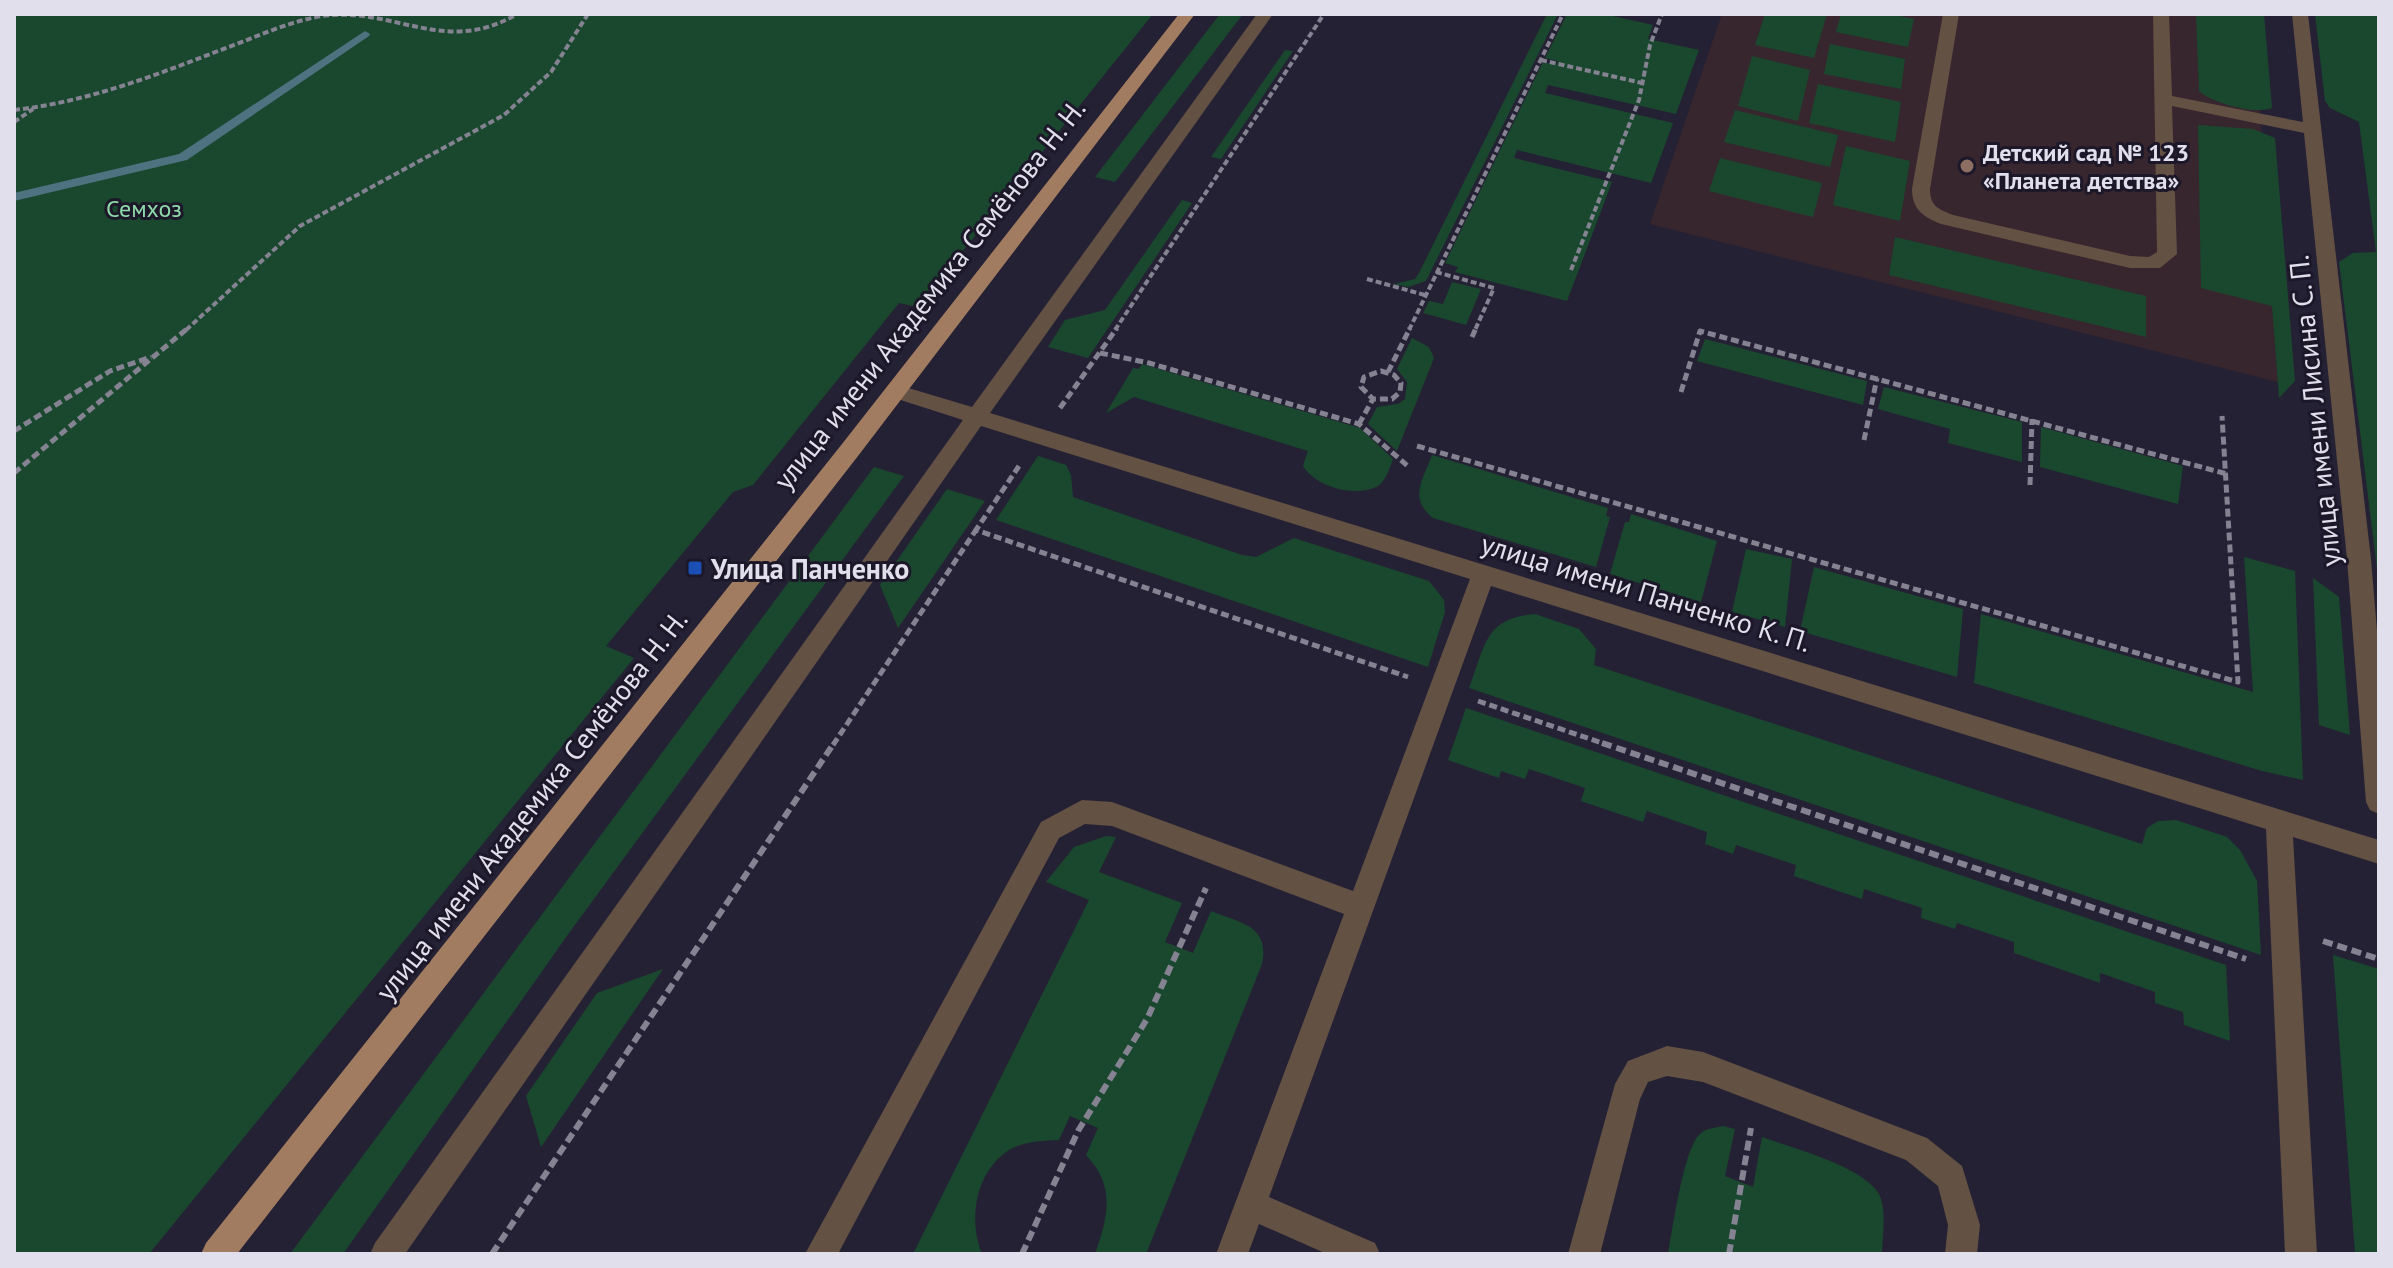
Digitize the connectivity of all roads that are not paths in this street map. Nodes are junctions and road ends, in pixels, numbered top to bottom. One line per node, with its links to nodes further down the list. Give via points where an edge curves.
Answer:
1 (1187, 14): 8 (main road, улица имени Академика Семёнова Н. Н.)
2 (1265, 14): 9 (street)
3 (1951, 14): 6 (street, via 1921,200 1929,212 1948,220 2153,264 2167,254)
4 (2161, 14): 6 (street)
5 (2300, 14): 7 (street, улица имени Лисина С. П.)
6 (2162, 99): 7 (street)
7 (2311, 129): 11 (street, улица имени Лисина С. П., via 2359,559)
8 (895, 391): 9 (street, улица имени Панченко К. П.); 16 (main road, улица имени Академика Семёнова Н. Н.)
9 (977, 416): 10 (street, улица имени Панченко К. П.); 17 (street)
10 (1484, 573): 12 (street, улица имени Панченко К. П.); 14 (street)
11 (2379, 802)
12 (2279, 822): 13 (street, улица имени Панченко К. П.); 23 (street)
13 (2379, 852)
14 (1360, 907): 15 (street); 18 (street, via 1112,814 1082,812 1050,830)
15 (1251, 1205): 19 (street); 20 (street)
16 (217, 1254)
17 (386, 1254)
18 (821, 1254)
19 (1232, 1254)
20 (1364, 1254)
21 (1584, 1254): 22 (street, via 1626,1095 1638,1071 1667,1061 1703,1067 1916,1149 1951,1177 1964,1225)
22 (1961, 1254)
23 (2301, 1254)

